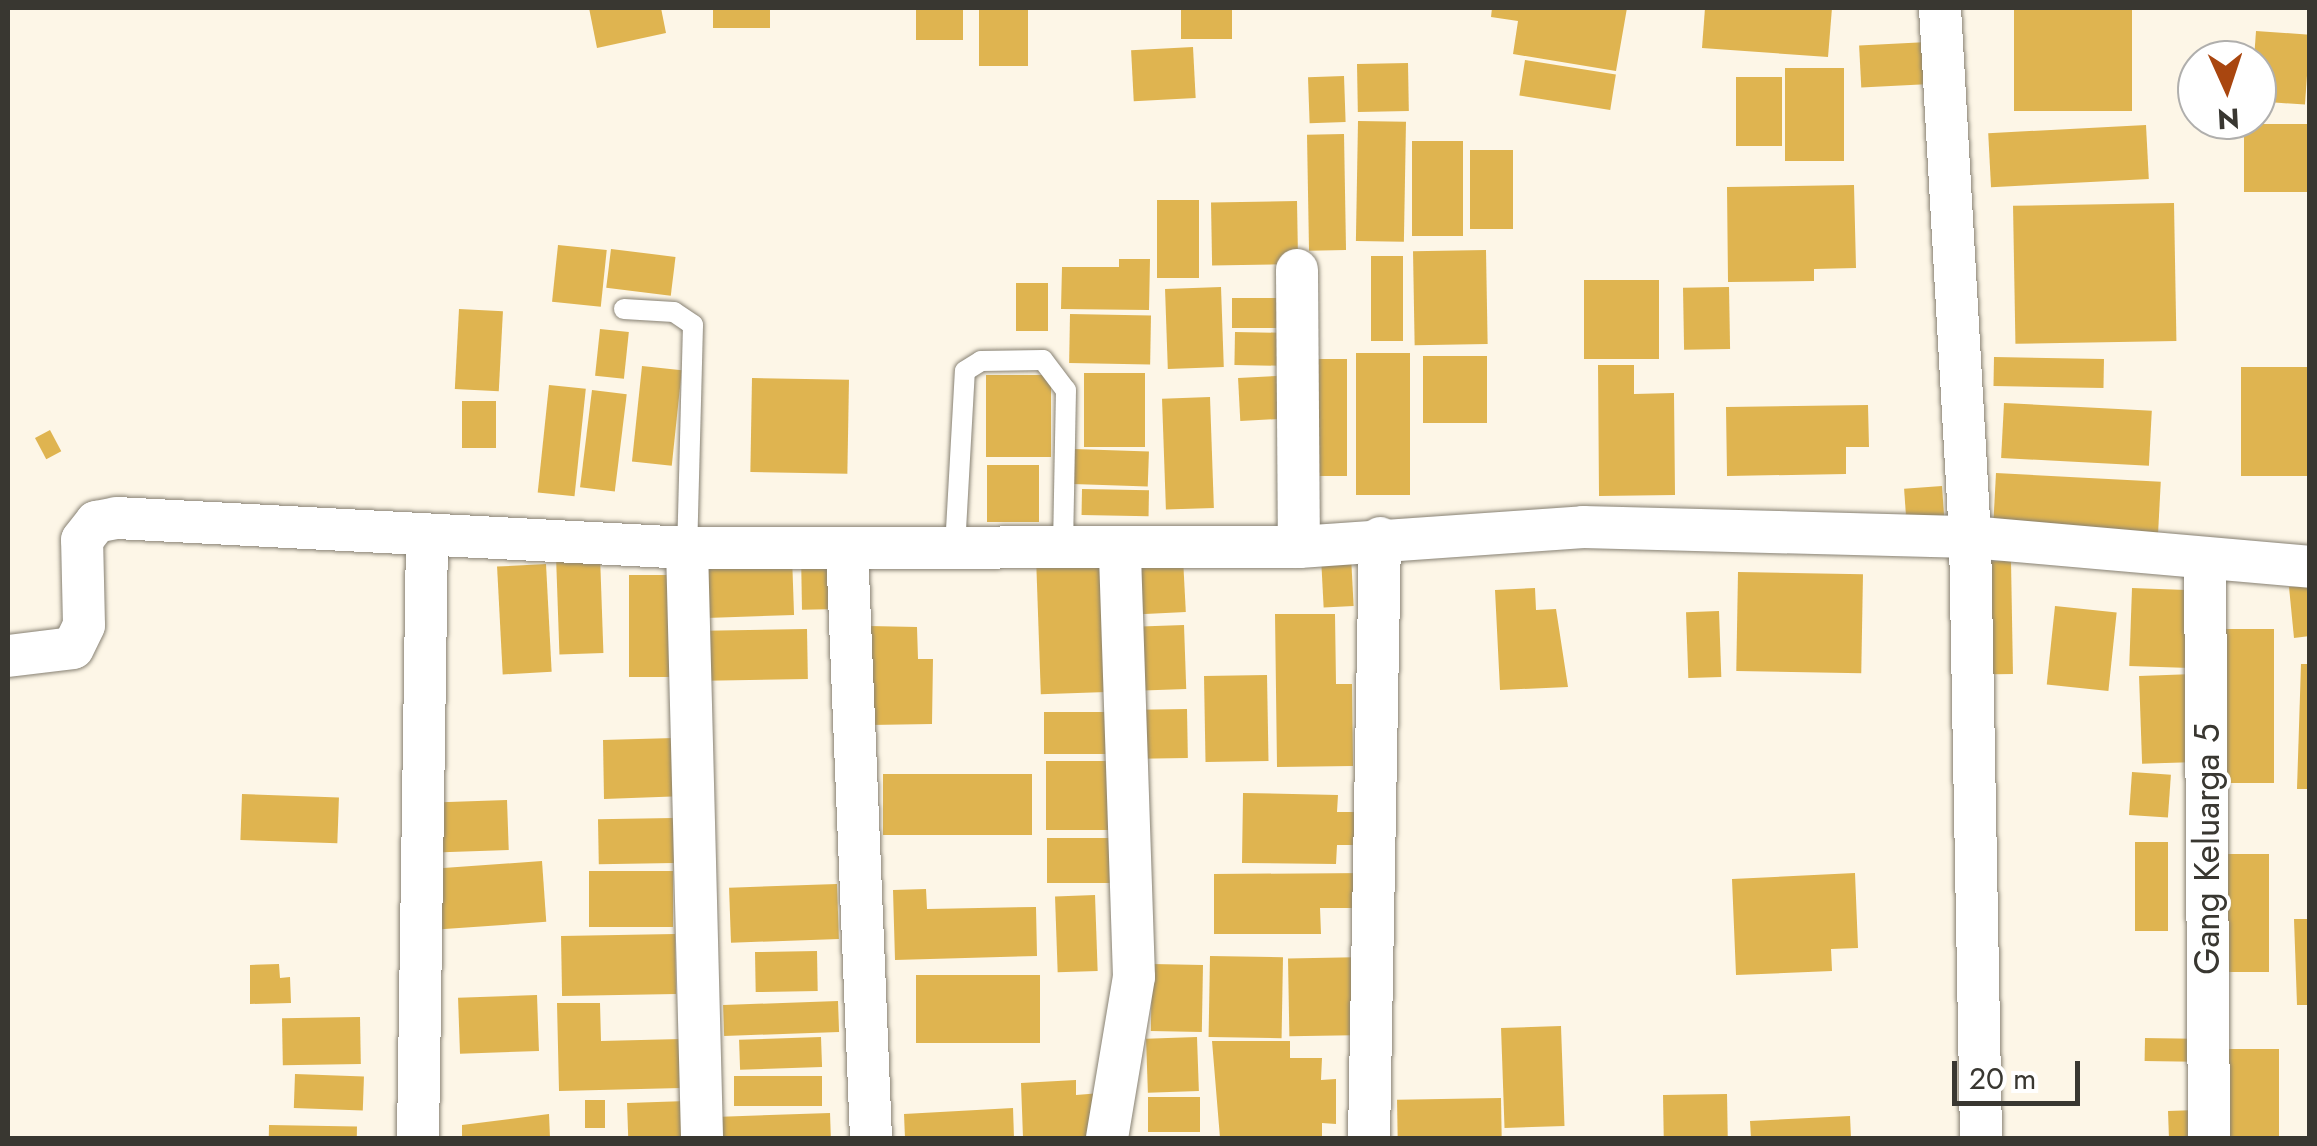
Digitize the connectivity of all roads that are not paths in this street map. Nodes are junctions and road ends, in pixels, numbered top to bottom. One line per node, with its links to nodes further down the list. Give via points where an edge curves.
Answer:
1 (1940, 8): 4 (street)
2 (1297, 270): 7 (street)
3 (624, 308): 8 (lane, via 674,312 694,325)
4 (1970, 537): 5 (street, via 1583,527); 13 (street); 21 (street)
5 (1380, 538): 7 (street); 20 (street)
6 (426, 540): 8 (street); 15 (street, via 118,518 96,522 82,540 84,625 73,648); 16 (street)
7 (1299, 547): 12 (street)
8 (687, 548): 9 (street); 17 (street)
9 (847, 548): 10 (street); 18 (street)
10 (955, 548): 11 (street); 11 (lane, via 965,371 981,361 1043,360 1066,390)
11 (1064, 548): 12 (street)
12 (1120, 548): 19 (street, via 1134,977)
13 (2205, 560): 14 (street); 22 (street, Gang Keluarga 5)
14 (2310, 568)
15 (8, 656)
16 (418, 1138)
17 (702, 1138)
18 (871, 1138)
19 (1107, 1138)
20 (1369, 1138)
21 (1980, 1138)
22 (2208, 1138)

